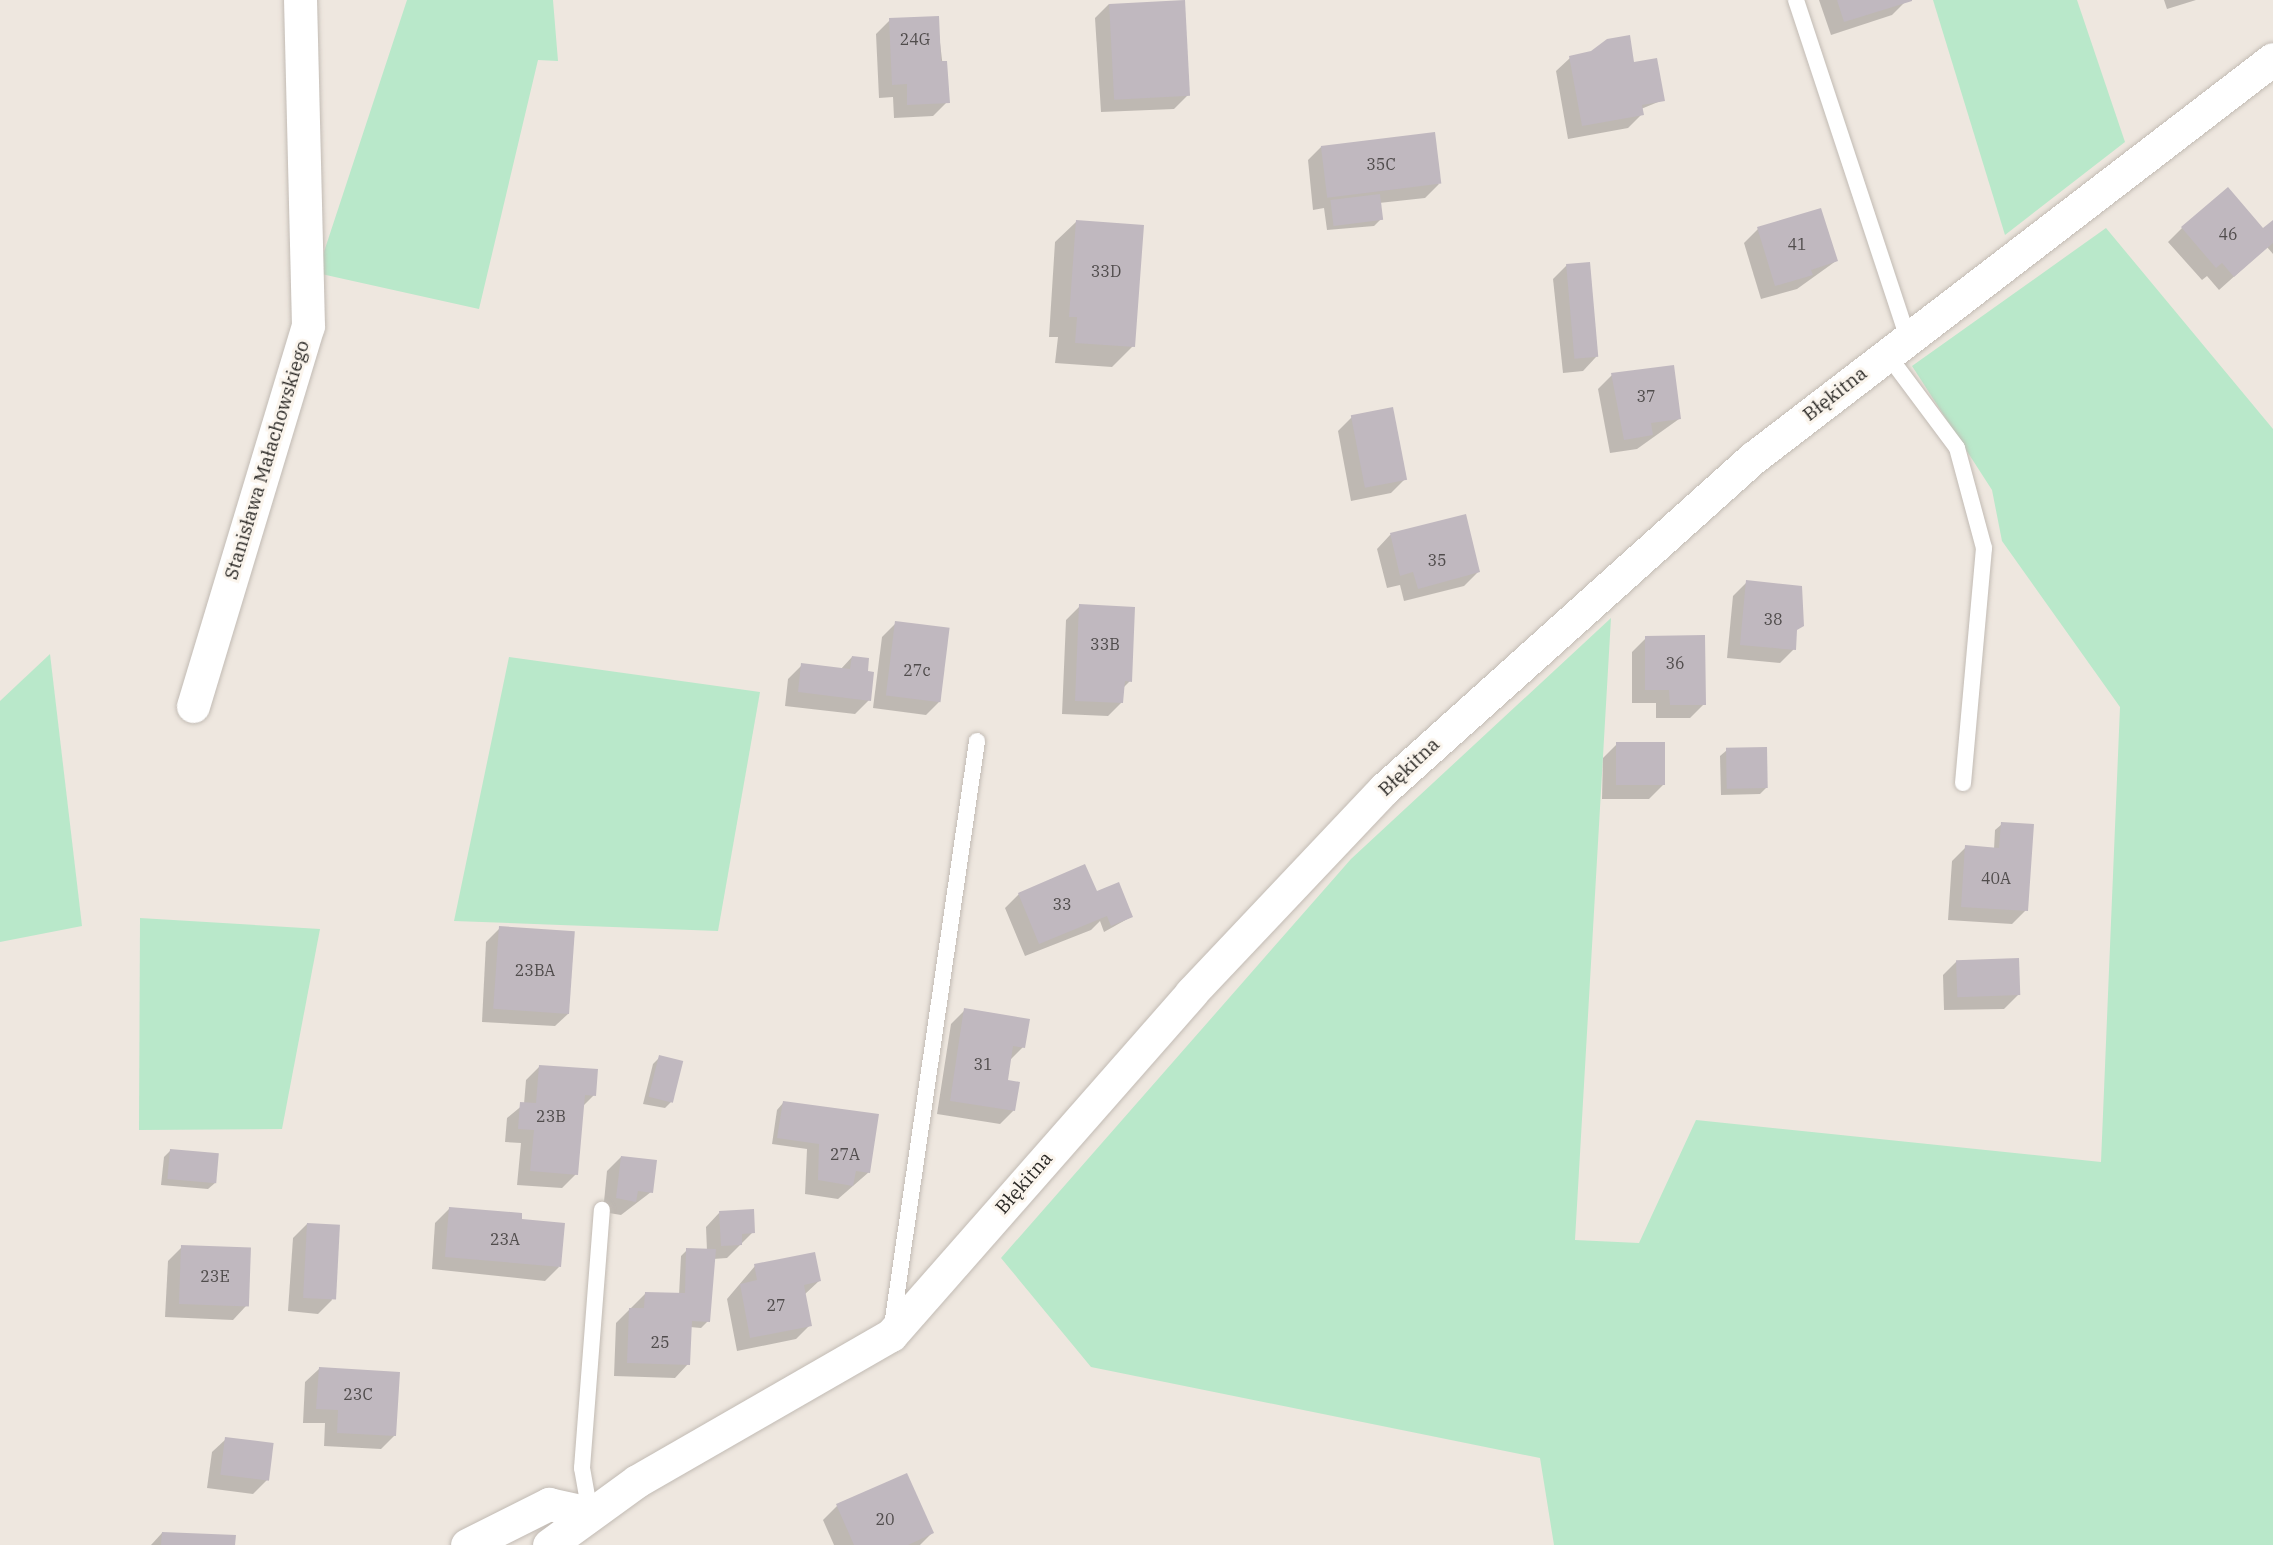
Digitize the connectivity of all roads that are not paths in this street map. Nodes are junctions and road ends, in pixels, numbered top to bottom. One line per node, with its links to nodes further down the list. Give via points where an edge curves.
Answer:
1 (300, 0): 5 (street, Stanisława Małachowskiego, via 308,326)
2 (1796, 0): 4 (lane)
3 (2273, 59): 4 (street, Błękitna)
4 (1897, 346): 7 (lane, via 1957,448 1984,548); 9 (street, Błękitna, via 1753,458 1384,789 1191,993)
5 (193, 706)
6 (977, 741): 9 (lane)
7 (1963, 783)
8 (602, 1210): 10 (lane, via 582,1468)
9 (891, 1335): 10 (street, Błękitna)
10 (590, 1513): 11 (street, via 549,1504); 12 (street, Błękitna)
11 (467, 1545)
12 (549, 1545)

